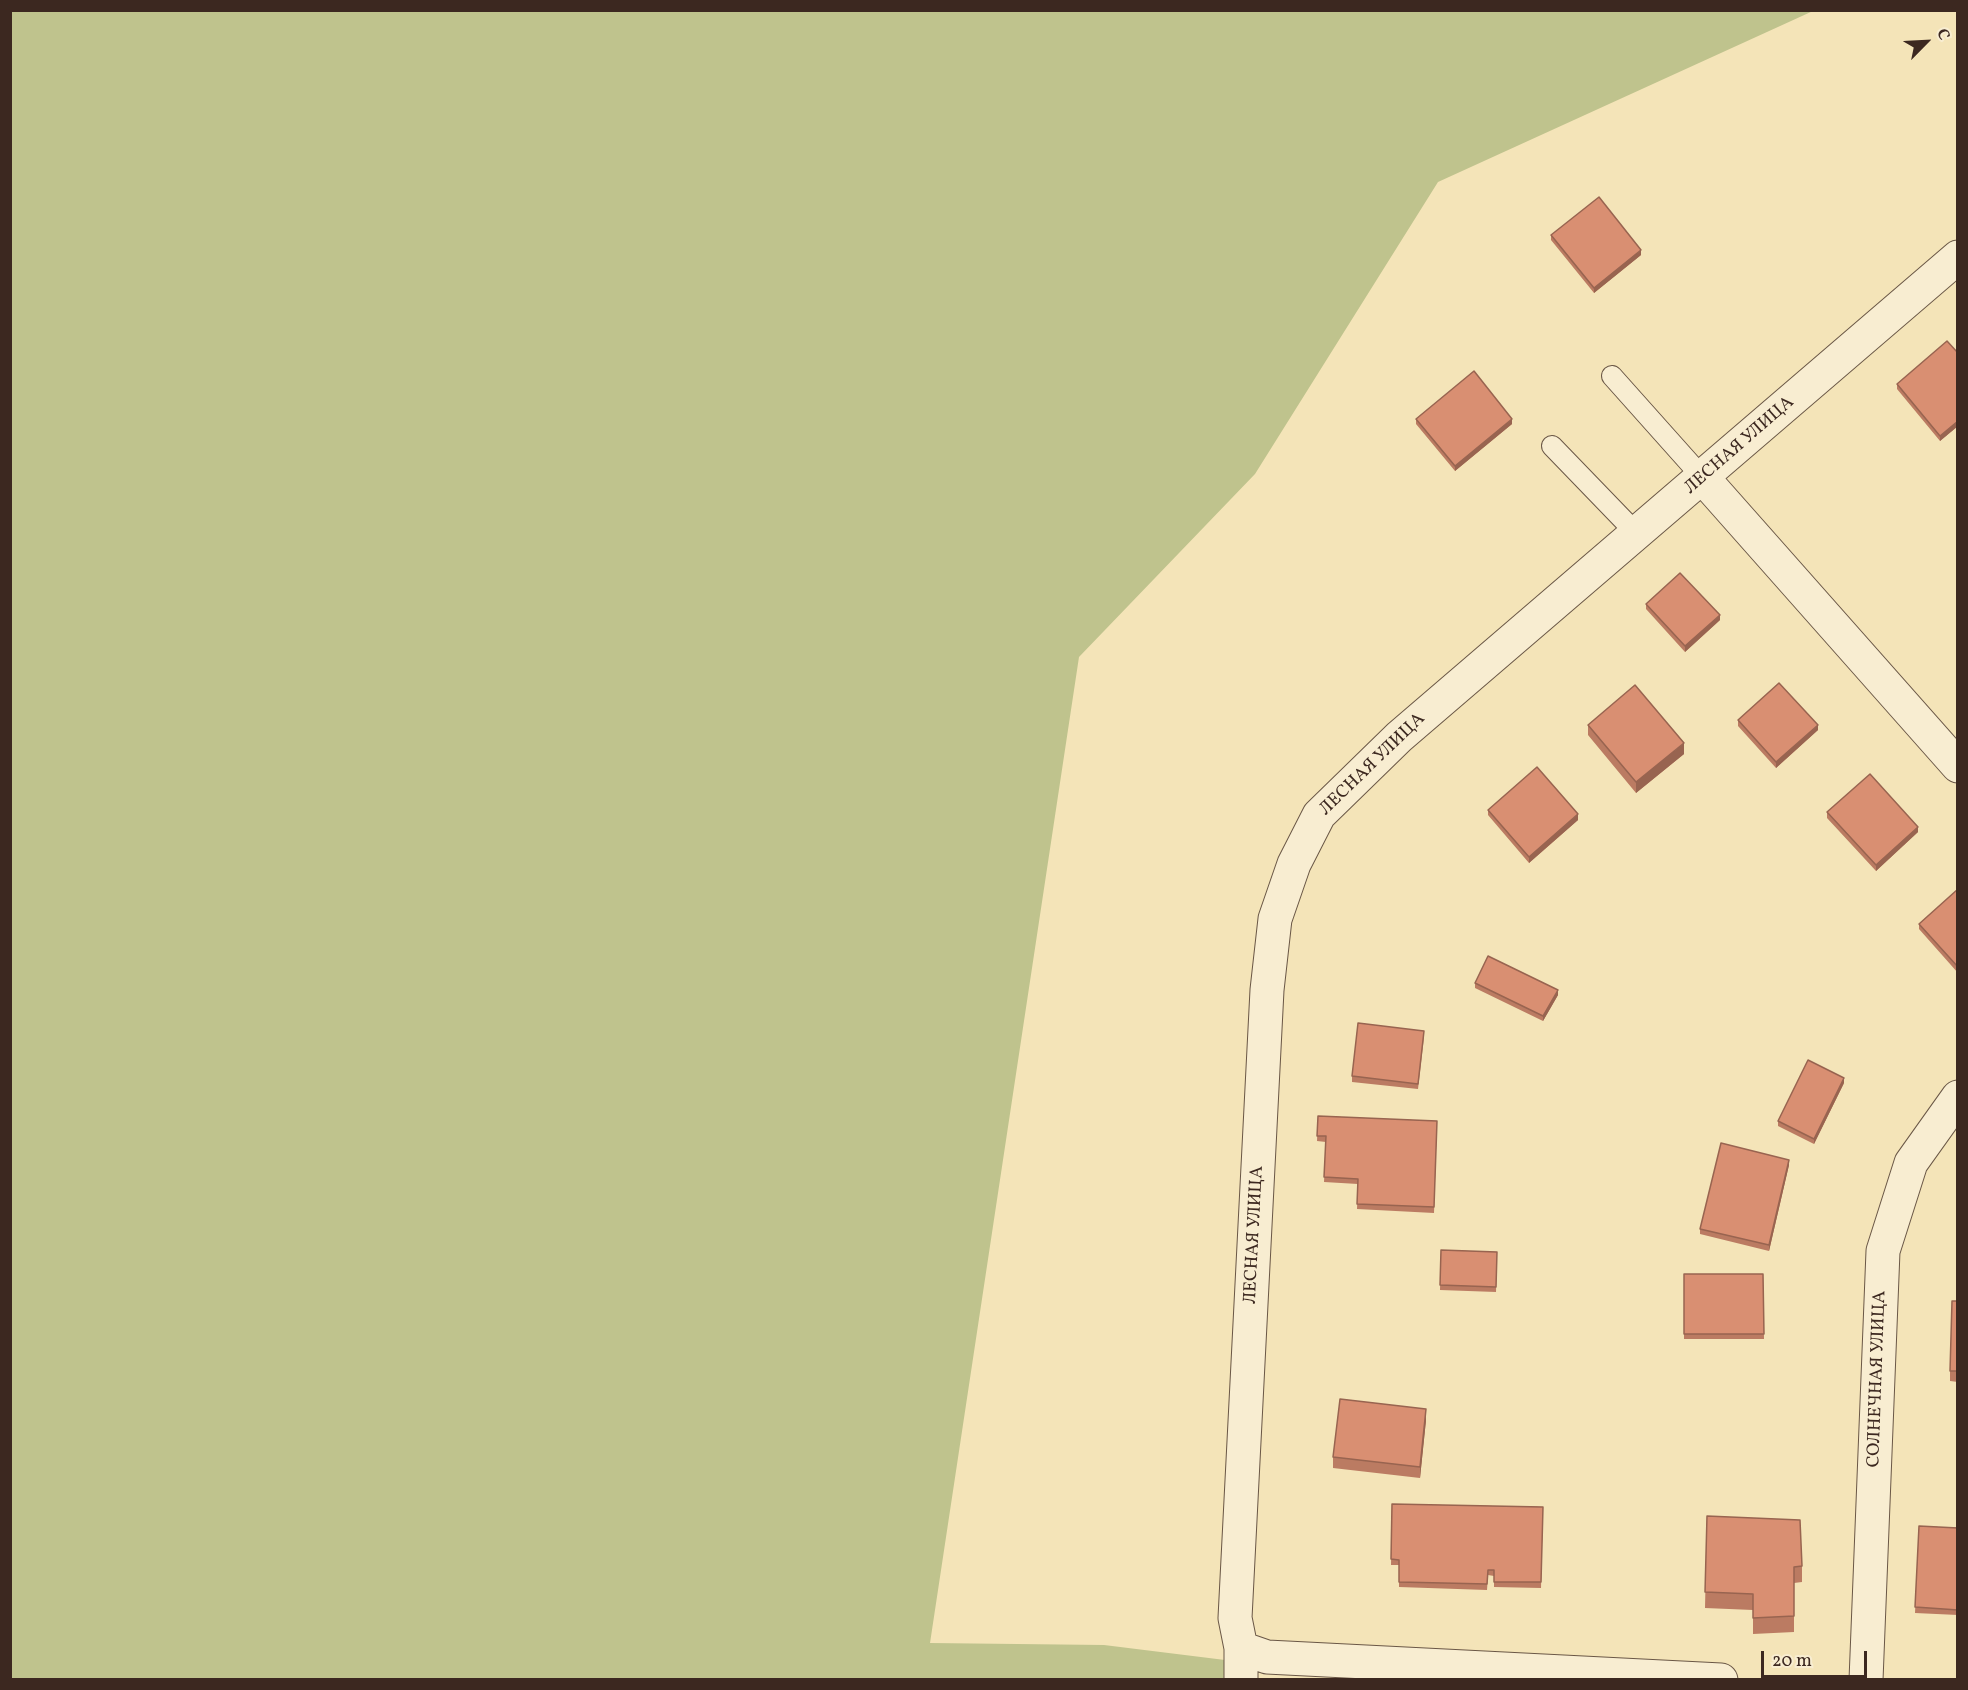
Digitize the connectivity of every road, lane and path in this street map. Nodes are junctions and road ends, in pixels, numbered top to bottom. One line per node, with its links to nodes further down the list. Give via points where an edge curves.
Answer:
1 (1958, 257): 4 (street, ЛЕСНАЯ УЛИЦА)
2 (1612, 376): 4 (lane)
3 (1552, 446): 5 (lane)
4 (1703, 478): 5 (street, ЛЕСНАЯ УЛИЦА); 6 (street)
5 (1637, 534): 8 (street, ЛЕСНАЯ УЛИЦА, via 1399,737 1319,815 1282,897 1275,919 1267,990 1235,1618)
6 (1958, 766)
7 (1958, 1097): 10 (street, СОЛНЕЧНАЯ УЛИЦА, via 1911,1163 1883,1251)
8 (1241, 1664): 9 (street, via 1267,1657)
9 (1721, 1680)
10 (1866, 1680)

